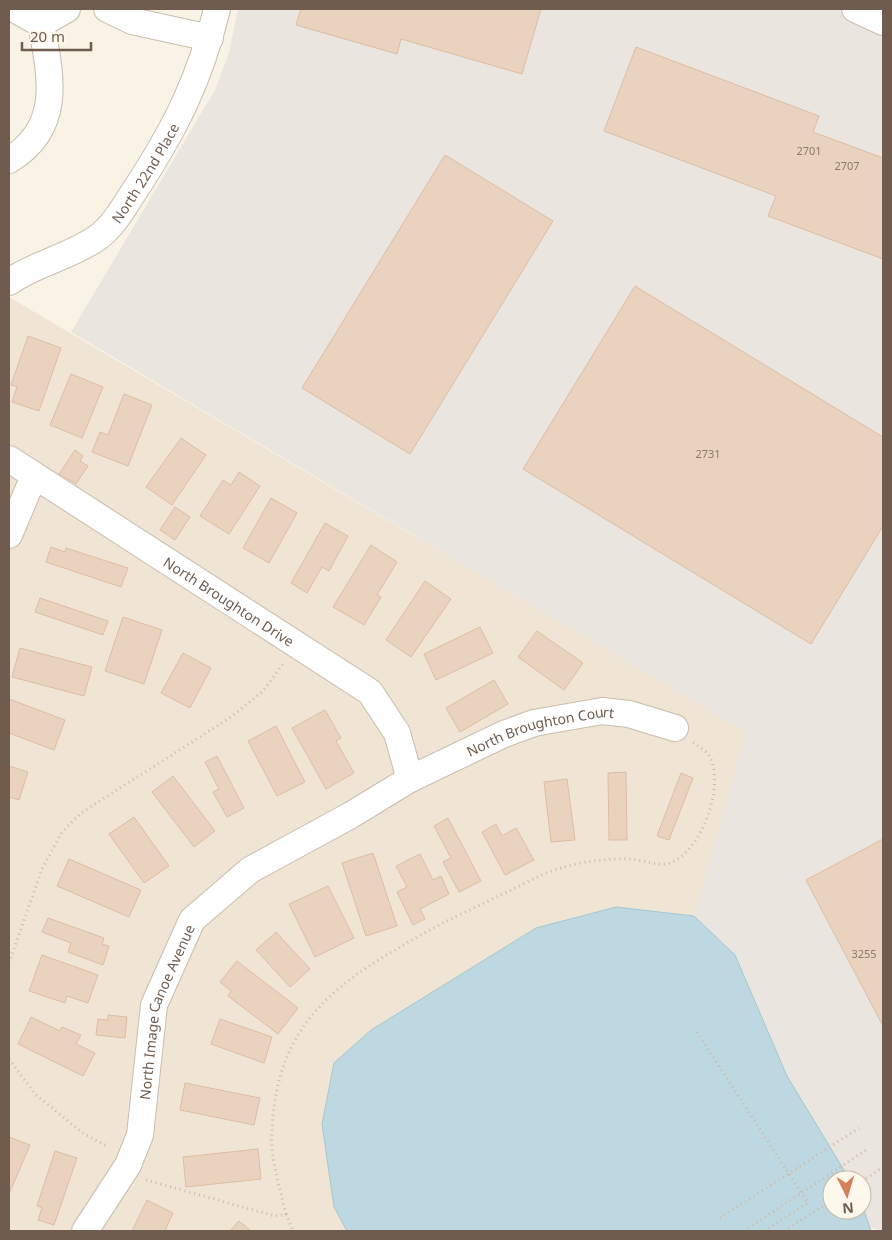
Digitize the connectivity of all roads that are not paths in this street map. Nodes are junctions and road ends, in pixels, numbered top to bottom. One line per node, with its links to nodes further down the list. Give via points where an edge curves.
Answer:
1 (14, 9): 7 (street)
2 (68, 9): 7 (street)
3 (107, 9): 8 (street, via 132,21)
4 (217, 9): 8 (street, North 22nd Place)
5 (855, 9): 6 (street)
6 (883, 22)
7 (41, 24): 9 (street, via 51,76 50,101 34,137 24,151)
8 (210, 38): 10 (street, North 22nd Place, via 185,108 117,218 98,238 21,273)
9 (9, 160)
10 (9, 282)
11 (9, 459): 12 (street, North Broughton Drive)
12 (34, 476): 13 (street); 15 (street, North Broughton Drive, via 370,692 397,733)
13 (9, 535)
14 (675, 728): 15 (street, North Broughton Court, via 629,714 602,711 534,723)
15 (410, 778): 16 (street, North Image Canoe Avenue, via 250,870 192,920 154,1005 140,1135 128,1165)
16 (85, 1231)

